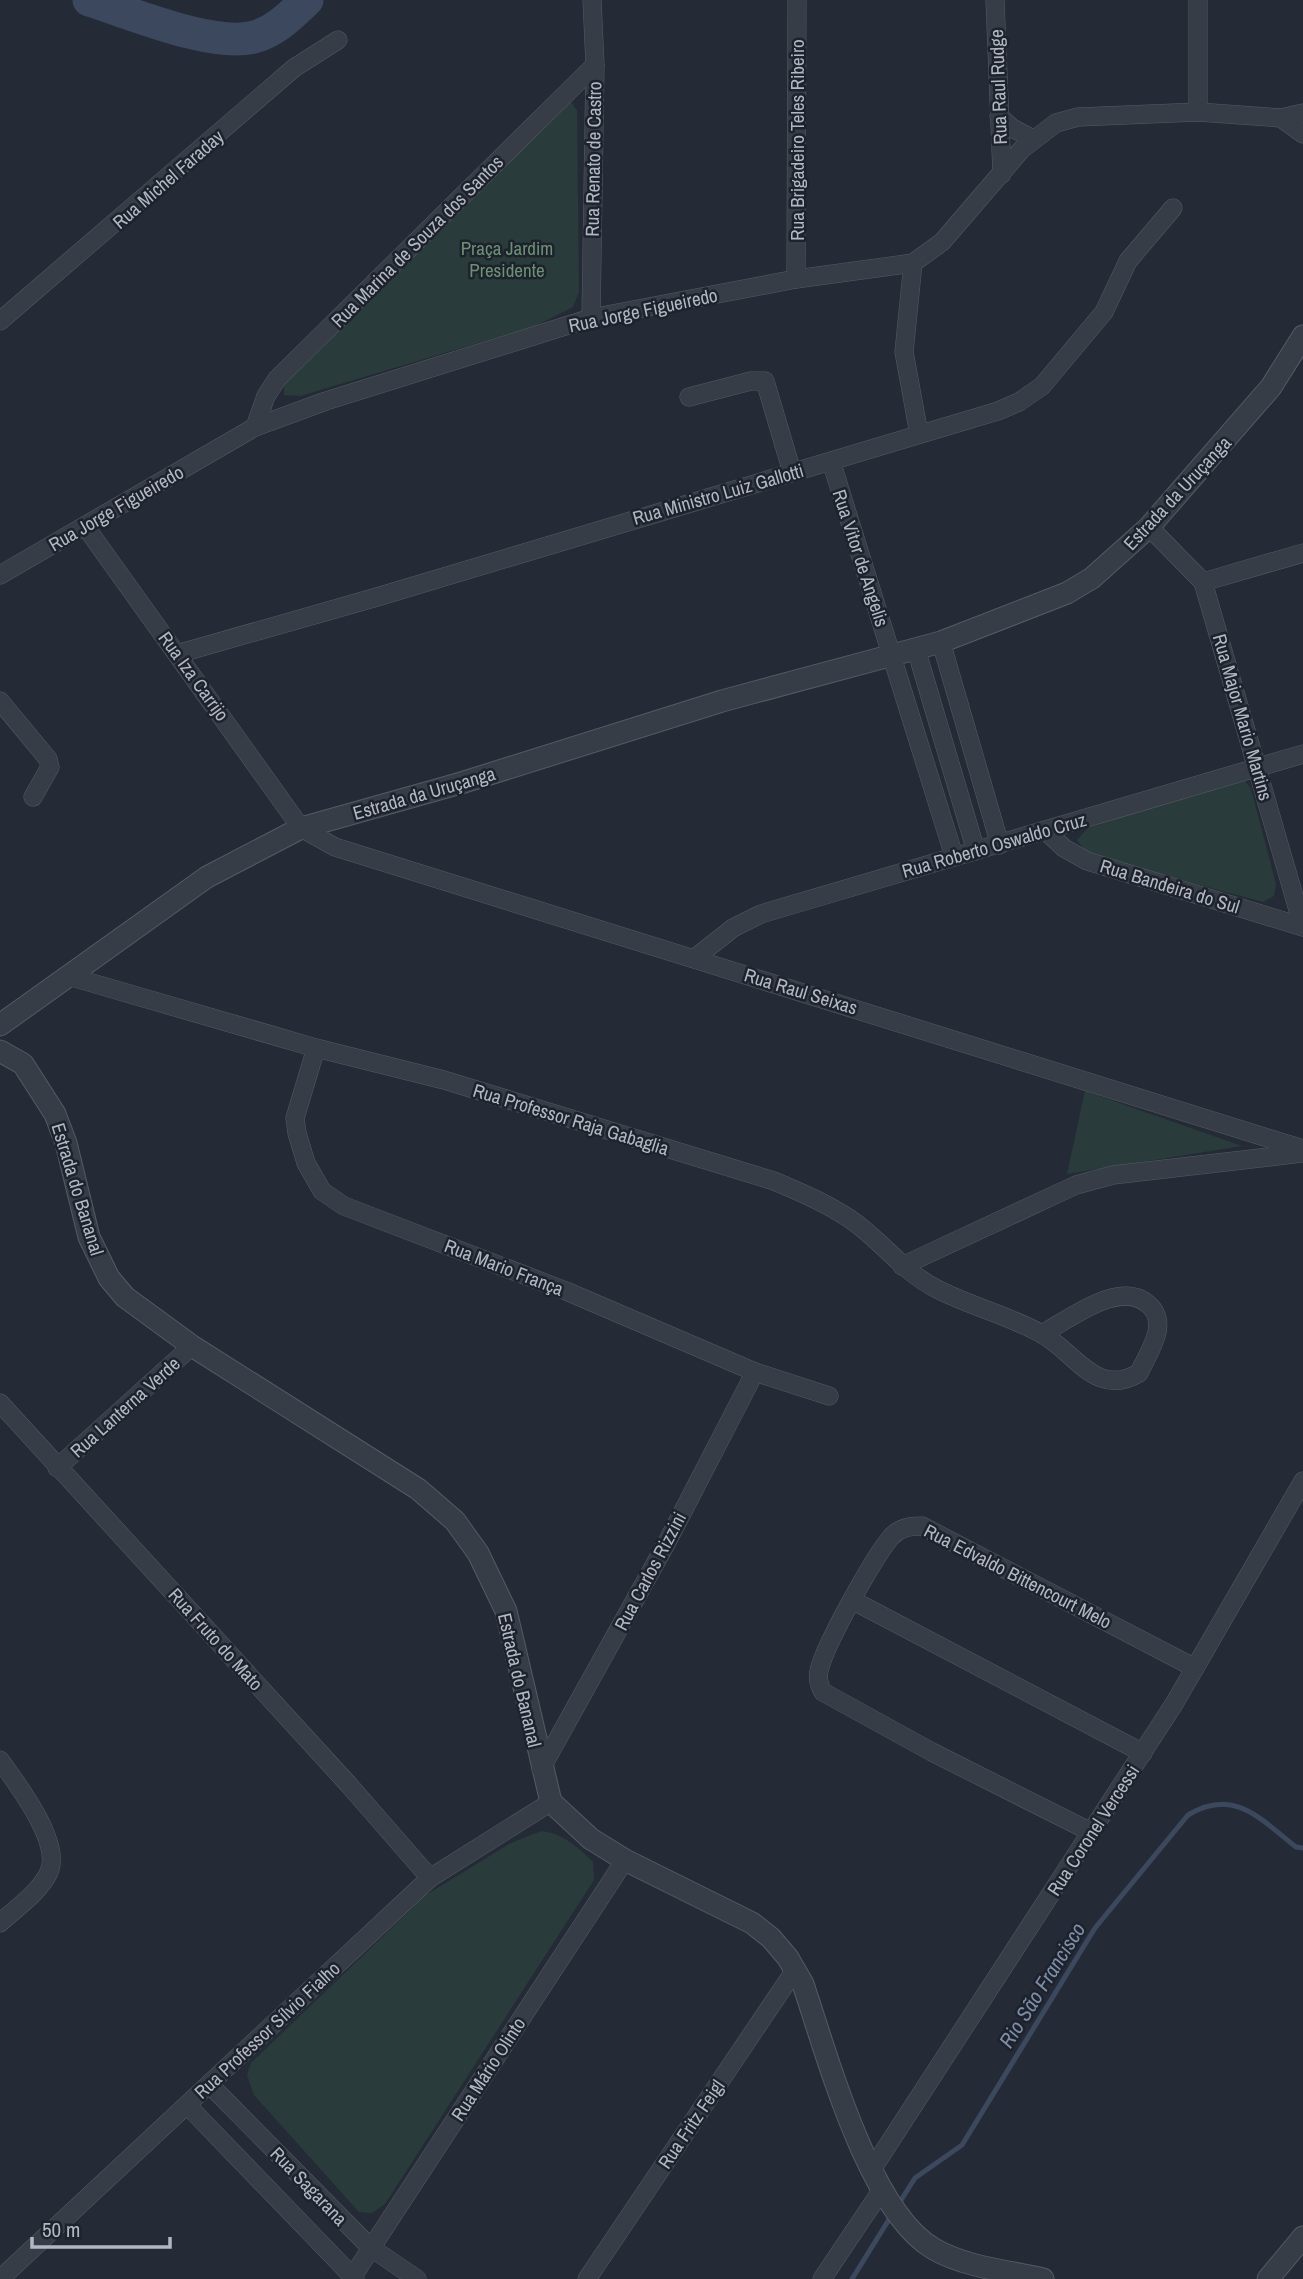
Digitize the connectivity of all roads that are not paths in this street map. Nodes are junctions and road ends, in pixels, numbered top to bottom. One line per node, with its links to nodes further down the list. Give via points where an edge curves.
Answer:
1 (593, 0): 6 (street, Rua Renato de Castro)
2 (797, 0): 16 (street, Rua Brigadeiro Teles Ribeiro)
3 (995, 0): 9 (street, Rua Raul Rudge)
4 (1198, 0): 7 (street)
5 (338, 40): 18 (street, Rua Michel Faraday, via 294,68)
6 (595, 65): 17 (street, Rua Renato de Castro); 21 (street, Rua Marina de Souza dos Santos, via 277,379)
7 (1198, 112): 10 (street, Rua Jorge Figueiredo); 12 (street, Rua Jorge Figueiredo, via 1078,117)
8 (1303, 113): 10 (street, Rua Jorge Figueiredo)
9 (999, 116): 12 (street); 13 (street, Rua Raul Rudge)
10 (1280, 118): 11 (street)
11 (1303, 134)
12 (1033, 139): 13 (street, Rua Jorge Figueiredo)
13 (1002, 174): 15 (street, Rua Jorge Figueiredo, via 942,242)
14 (1173, 208): 22 (street, Rua Ministro Luiz Gallotti, via 1128,261 1104,312 1042,386 998,411)
15 (913, 263): 16 (street, Rua Jorge Figueiredo); 22 (street, via 904,352)
16 (796, 279): 17 (street, Rua Jorge Figueiredo)
17 (591, 318): 21 (street, Rua Jorge Figueiredo)
18 (0, 321)
19 (1303, 336): 26 (street, Estrada da Uruçanga, via 1271,387)
20 (688, 397): 24 (street, via 751,381 765,382)
21 (255, 427): 25 (street, Rua Jorge Figueiredo)
22 (919, 434): 23 (street, Rua Ministro Luiz Gallotti)
23 (831, 461): 24 (street, Rua Ministro Luiz Gallotti); 33 (street, Rua Vitor de Angelis)
24 (792, 472): 32 (street, Rua Ministro Luiz Gallotti)
25 (85, 526): 28 (street, Rua Jorge Figueiredo); 32 (street, Rua Iza Carrijo)
26 (1149, 527): 29 (street, Rua Major Mario Martins); 30 (street, Estrada da Uruçanga, via 1092,578 1067,593)
27 (1303, 553): 29 (street)
28 (0, 575)
29 (1203, 582): 36 (street, Rua Major Mario Martins)
30 (941, 642): 31 (street, Estrada da Uruçanga); 40 (street)
31 (916, 649): 33 (street, Estrada da Uruçanga); 41 (street)
32 (177, 654): 38 (street, Rua Iza Carrijo)
33 (892, 655): 38 (street, Estrada da Uruçanga, via 722,701); 42 (street)
34 (0, 701): 37 (street, via 48,759 50,767)
35 (1303, 754): 36 (street, Rua Roberto Oswaldo Cruz)
36 (1257, 766): 39 (street, Rua Roberto Oswaldo Cruz); 43 (street, Rua Major Mario Martins)
37 (33, 797)
38 (301, 828): 44 (street, Rua Raul Seixas, via 335,847); 45 (street, Estrada da Uruçanga, via 207,877)
39 (1046, 831): 40 (street, Rua Roberto Oswaldo Cruz); 43 (street, Rua Bandeira do Sul, via 1063,848 1087,861)
40 (1000, 845): 41 (street, Rua Roberto Oswaldo Cruz)
41 (976, 851): 42 (street, Rua Roberto Oswaldo Cruz)
42 (954, 856): 44 (street, Rua Roberto Oswaldo Cruz, via 761,914 733,928)
43 (1303, 927)
44 (695, 958): 49 (street, Rua Raul Seixas)
45 (68, 976): 46 (street, Estrada da Uruçanga); 47 (street, Rua Professor Raja Gabaglia)
46 (0, 1025)
47 (316, 1048): 50 (street, Rua Professor Raja Gabaglia, via 444,1080 774,1181 851,1220); 53 (street, Rua Mario França, via 295,1118 306,1163 322,1191 344,1206 566,1291)
48 (0, 1051): 52 (street, Estrada do Bananal, via 23,1064 55,1114 89,1237 109,1278 125,1297)
49 (1303, 1151): 50 (street, via 1113,1175 1076,1185)
50 (902, 1266): 51 (street, Rua Professor Raja Gabaglia, via 936,1289)
51 (1042, 1334): 51 (street, Rua Professor Raja Gabaglia, via 1068,1358 1116,1382 1139,1373 1158,1322 1147,1303 1122,1295)
52 (192, 1346): 56 (street, Rua Lanterna Verde); 62 (street, Estrada do Bananal, via 418,1489 455,1521 478,1553 506,1611)
53 (755, 1372): 54 (street, Rua Mario França); 62 (street, Rua Carlos Rizzini)
54 (829, 1396)
55 (0, 1403): 56 (street, Rua Fruto do Mato)
56 (57, 1468): 66 (street, Rua Fruto do Mato)
57 (1303, 1481): 59 (street, Rua Coronel Vercessi)
58 (852, 1600): 59 (street, Rua Edvaldo Bittencourt Melo, via 893,1535 907,1526 922,1526); 60 (street); 64 (street, Rua Edvaldo Bittencourt Melo, via 822,1661 818,1683 823,1692)
59 (1195, 1668): 60 (street, Rua Coronel Vercessi)
60 (1143, 1752): 64 (street, Rua Coronel Vercessi)
61 (0, 1760): 67 (street, via 45,1829 51,1852 49,1871)
62 (541, 1769): 63 (street, Estrada do Bananal)
63 (551, 1802): 65 (street, via 591,1839); 66 (street, Rua Professor Sílvio Fialho)
64 (1091, 1832): 71 (street, Rua Coronel Vercessi)
65 (625, 1860): 68 (street, via 752,1923 771,1938); 74 (street, Rua Mário Olinto)
66 (430, 1878): 69 (street, Rua Professor Sílvio Fialho)
67 (0, 1923)
68 (795, 1969): 71 (street); 78 (street, Rua Fritz Feigl)
69 (209, 2084): 70 (street, Rua Professor Sílvio Fialho); 74 (street, Rua Sagarana)
70 (187, 2105): 75 (street, Rua Sagarana); 76 (street, Rua Professor Sílvio Fialho)
71 (871, 2171): 72 (street)
72 (883, 2194): 79 (street); 80 (street, via 902,2222 934,2249 955,2259)
73 (1303, 2237): 81 (street)
74 (370, 2248): 75 (street, Rua Mário Olinto); 77 (street, Rua Sagarana)
75 (353, 2278)
76 (0, 2279)
77 (418, 2279)
78 (587, 2279)
79 (822, 2279)
80 (1043, 2279)
81 (1268, 2279)

